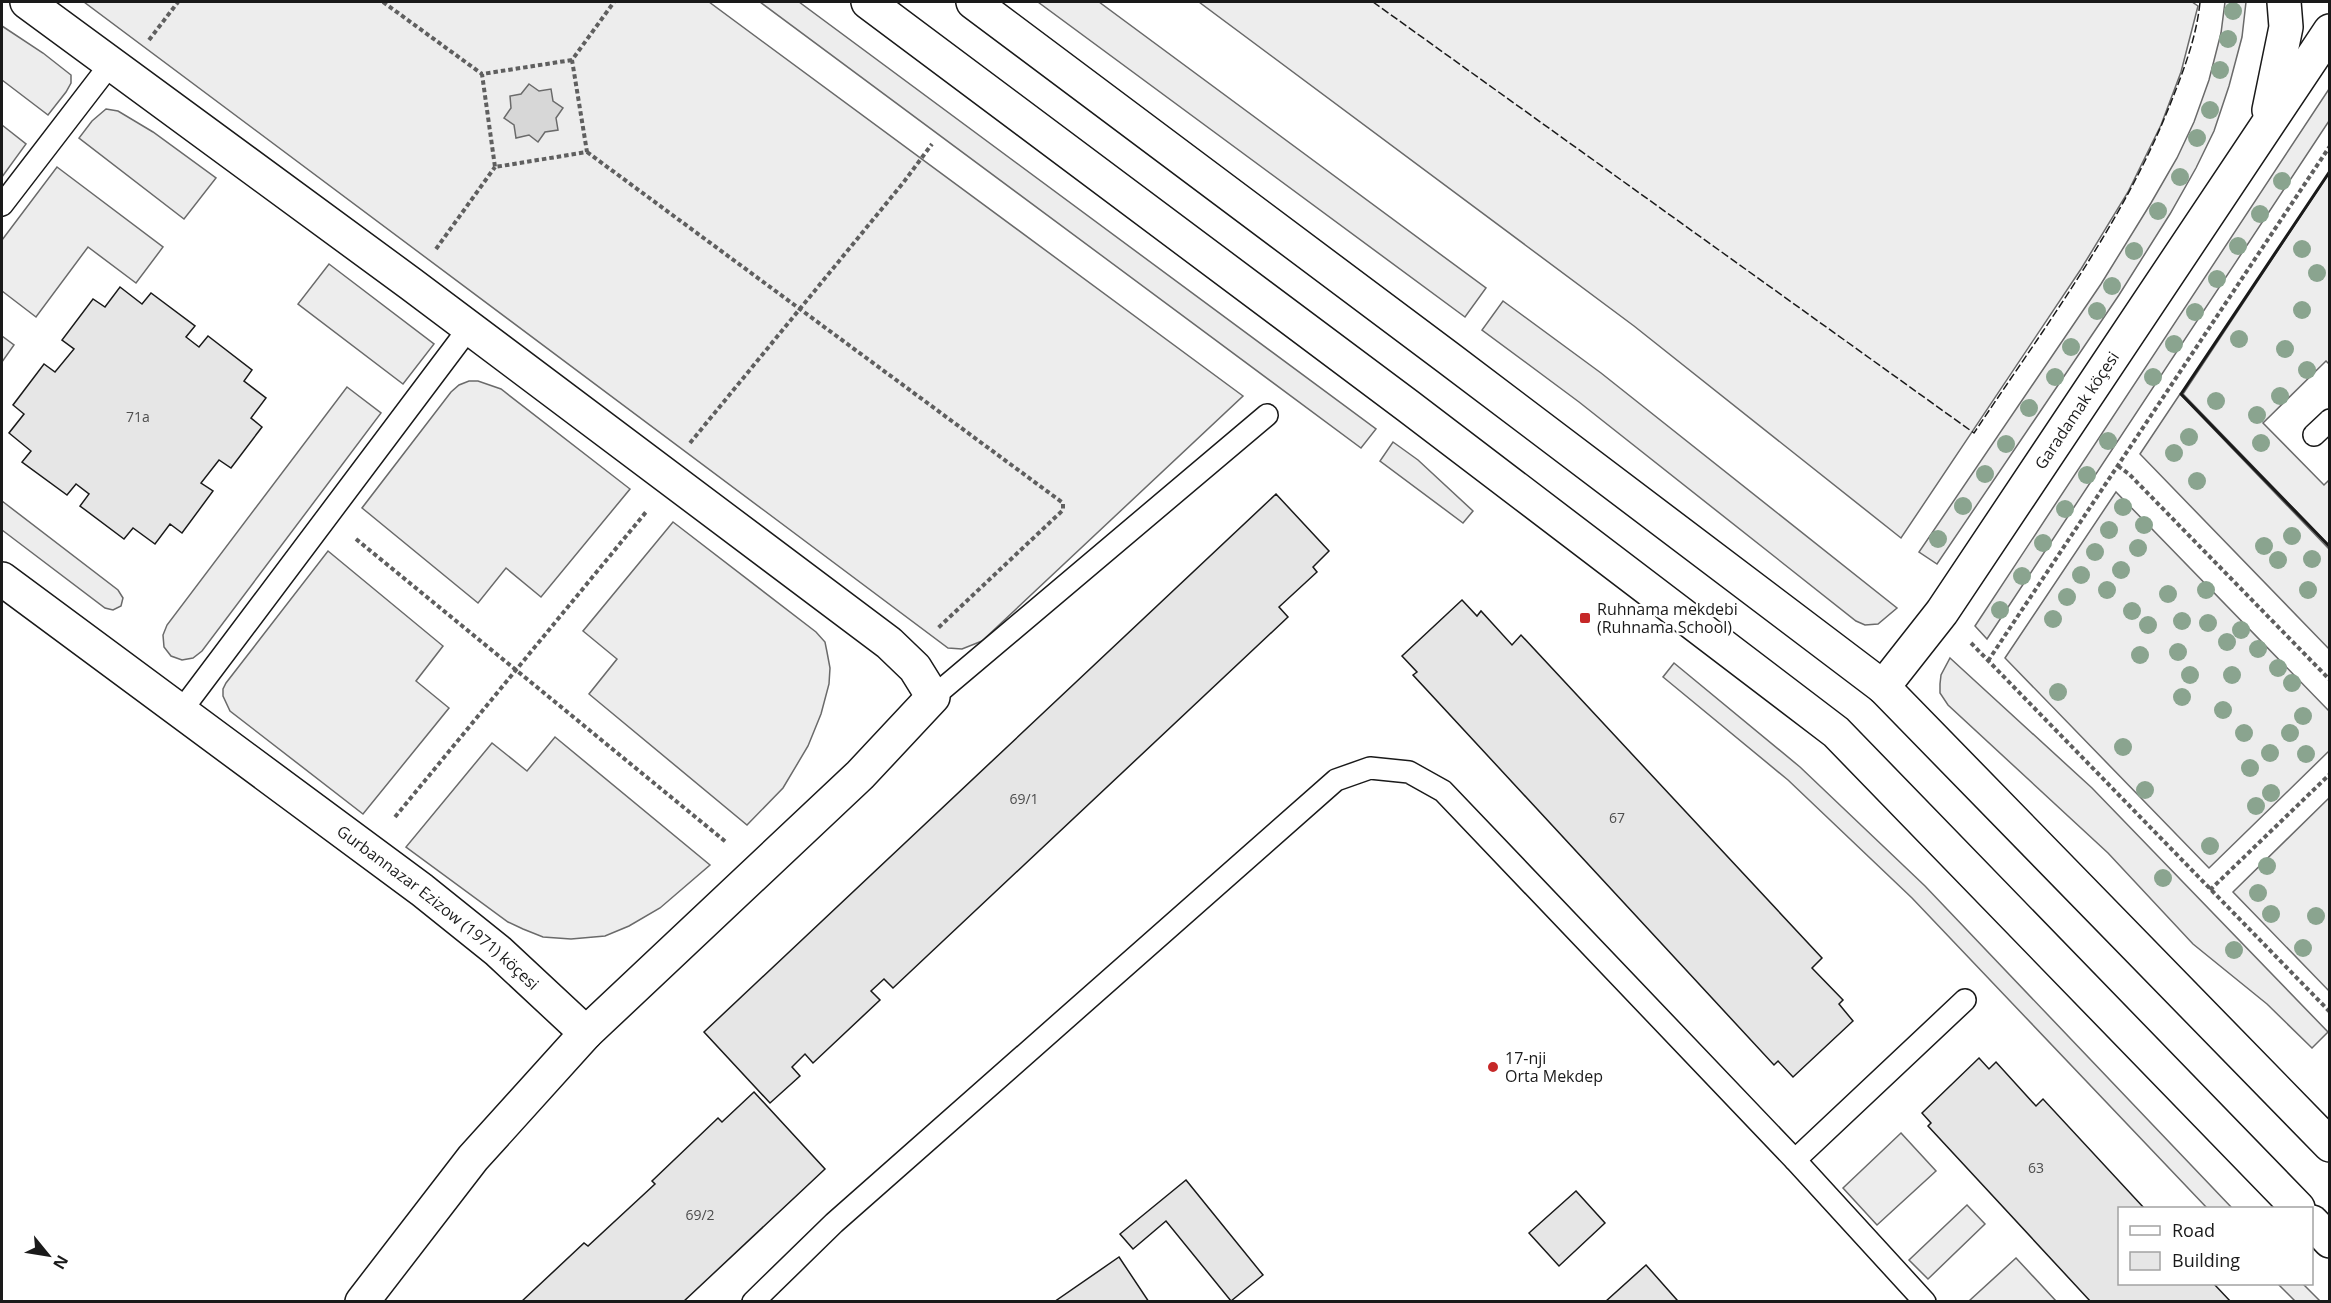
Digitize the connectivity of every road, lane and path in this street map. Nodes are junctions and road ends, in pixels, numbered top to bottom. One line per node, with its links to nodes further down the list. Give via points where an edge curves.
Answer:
1 (27, 2): 11 (main road)
2 (178, 2): 9 (path)
3 (383, 2): 12 (path)
4 (614, 2): 10 (path)
5 (868, 2): 47 (main road, via 1836,732)
6 (973, 2): 35 (main road)
7 (2284, 2): 13 (main road, Garadamak köçesi, via 2286,27)
8 (2330, 31): 13 (main road, Garadamak köçesi)
9 (145, 46)
10 (572, 60): 12 (path); 16 (path)
11 (112, 62): 18 (lane); 21 (main road)
12 (482, 74): 17 (path)
13 (2264, 129): 35 (main road, Garadamak köçesi, via 1942,612)
14 (932, 144): 20 (path)
15 (2330, 146): 26 (path)
16 (587, 152): 17 (path); 20 (path)
17 (495, 167): 19 (path)
18 (2, 205)
19 (435, 249)
20 (800, 309): 25 (path); 30 (path, via 1063,503 1063,510)
21 (468, 328): 36 (main road, via 889,643 915,668); 37 (lane)
22 (1267, 415): 36 (lane)
23 (2330, 420): 24 (lane)
24 (2314, 435)
25 (684, 450)
26 (2118, 466): 32 (path); 34 (path)
27 (651, 506): 33 (path)
28 (354, 537): 33 (path)
29 (2, 579): 37 (main road, Gurbannazar Ezizow (1971) köçesi)
30 (931, 635)
31 (1967, 638): 32 (path)
32 (1988, 661): 41 (path)
33 (517, 670): 39 (path); 40 (path)
34 (2330, 680)
35 (1883, 687): 45 (main road)
36 (933, 697): 44 (main road, via 860,775)
37 (181, 711): 44 (main road, Gurbannazar Ezizow (1971) köçesi, via 422,890 498,951)
38 (2330, 774): 41 (path)
39 (392, 821)
40 (729, 845)
41 (2210, 890): 43 (path)
42 (1965, 1000): 46 (lane)
43 (2330, 1012)
44 (586, 1033): 50 (main road, via 473,1158)
45 (2330, 1145)
46 (1795, 1160): 51 (lane, via 1443,791 1409,772 1370,768 1336,780 834,1223); 52 (lane)
47 (2296, 1207)
48 (2313, 1223): 49 (main road)
49 (2330, 1241)
50 (362, 1302)
51 (753, 1302)
52 (1925, 1302)

